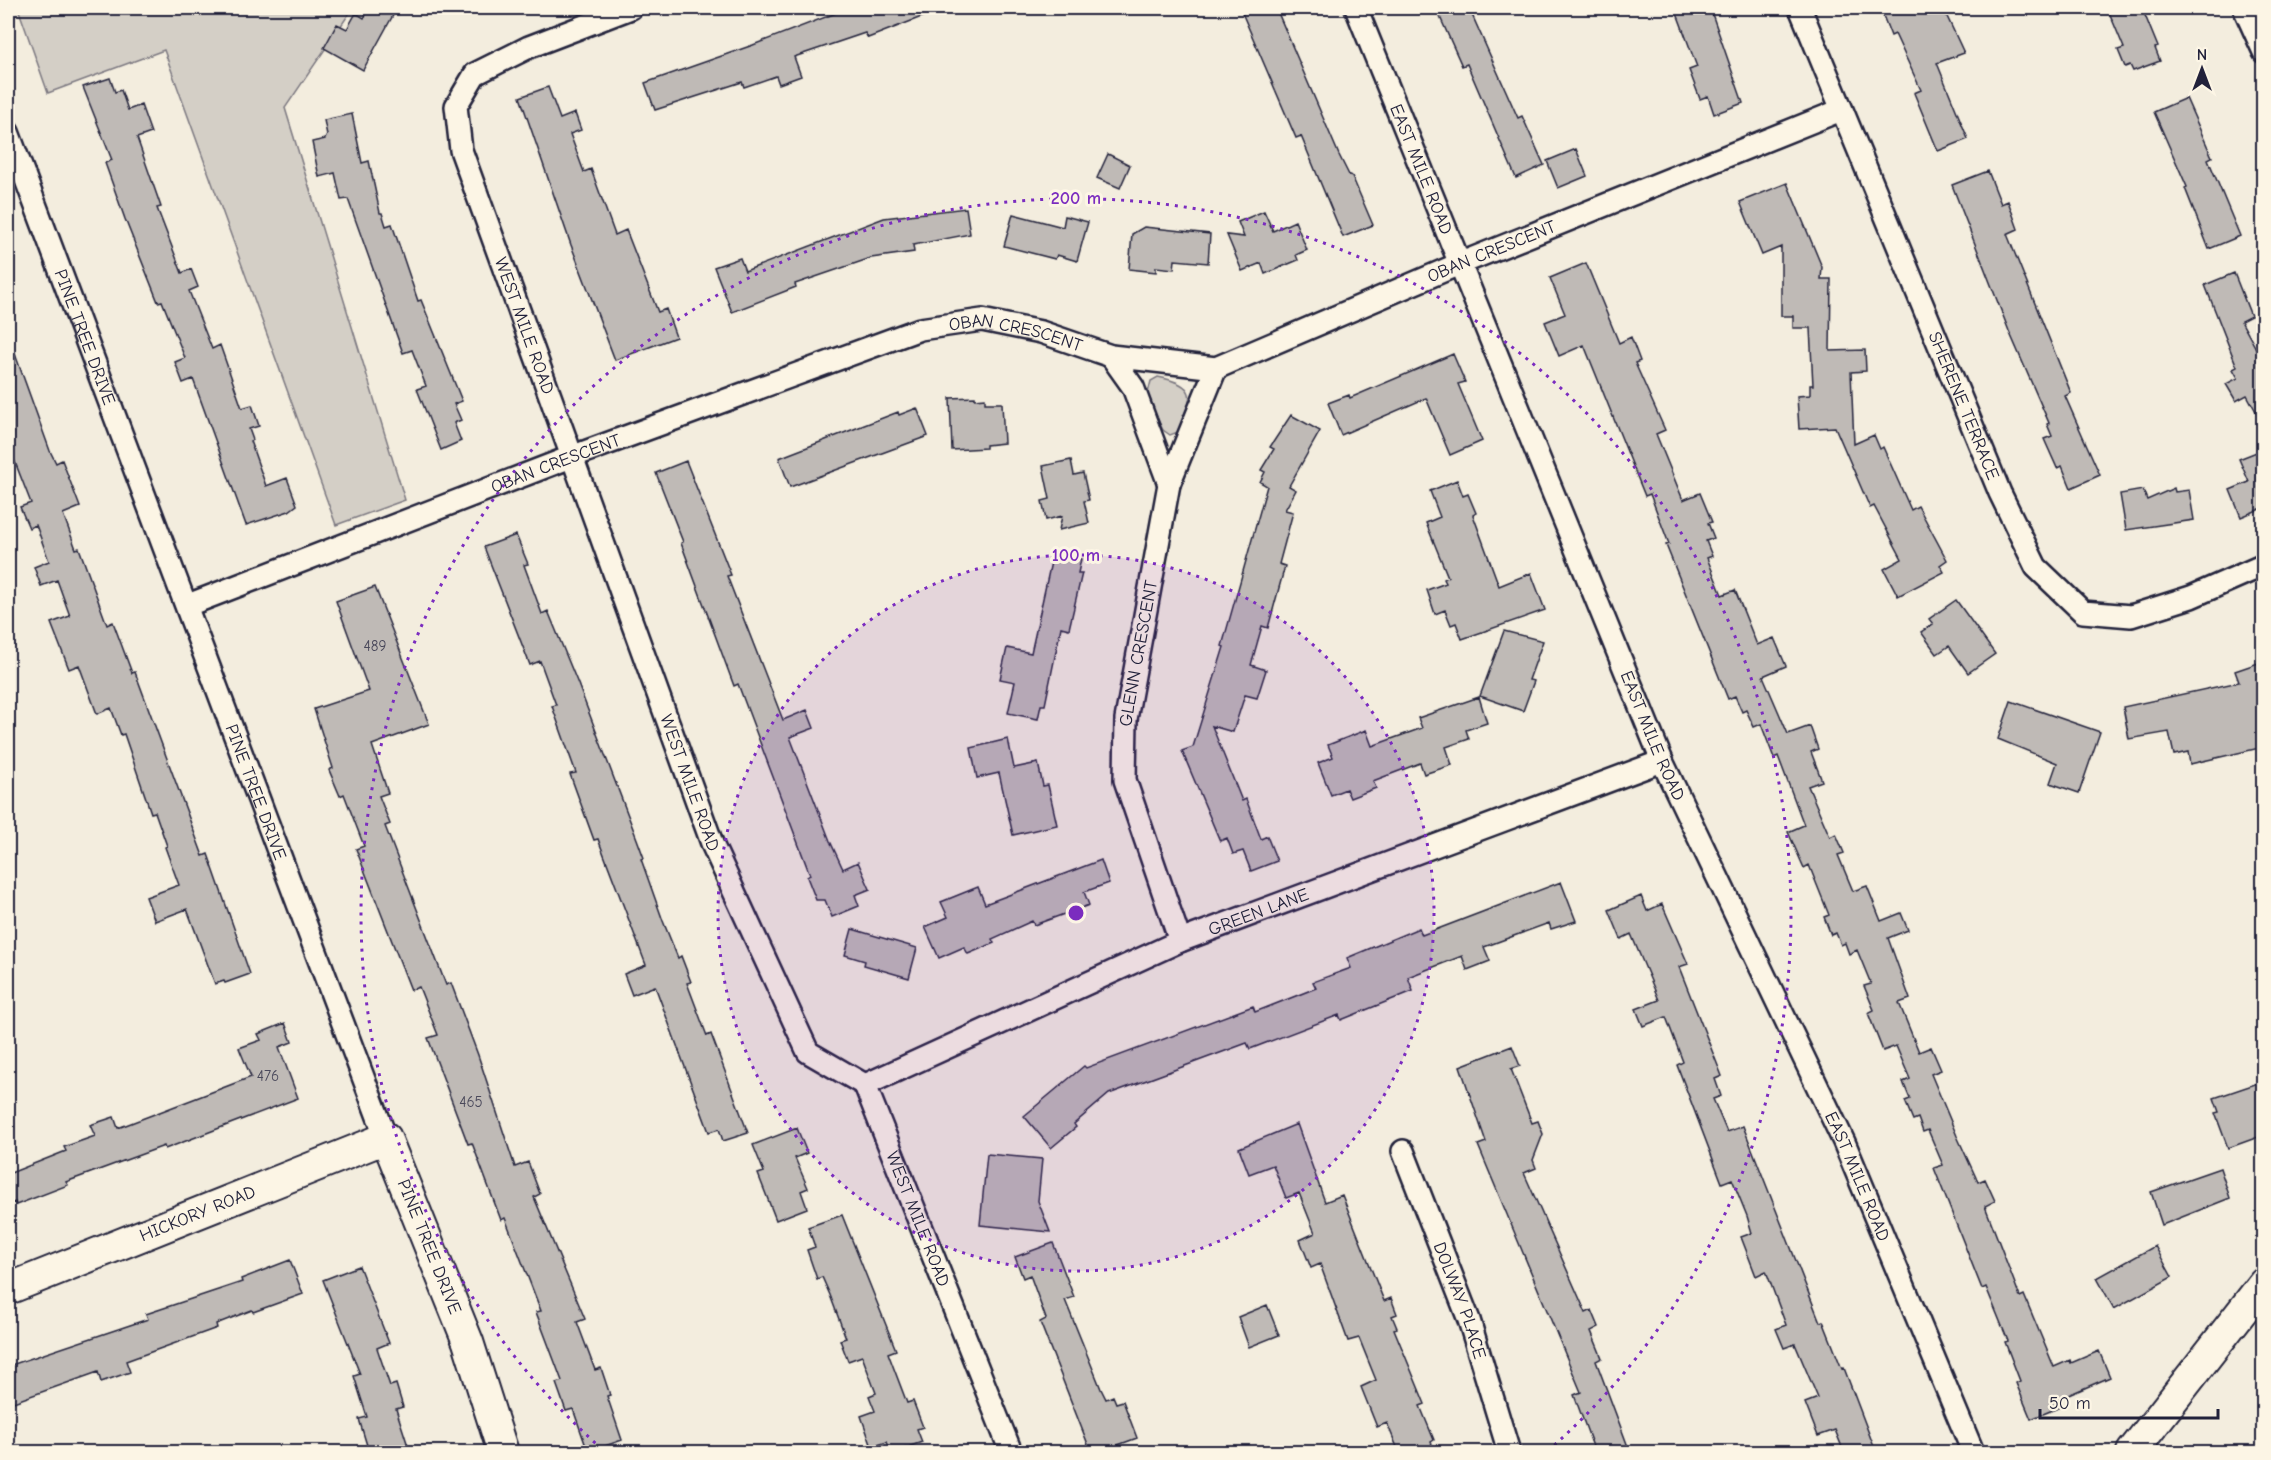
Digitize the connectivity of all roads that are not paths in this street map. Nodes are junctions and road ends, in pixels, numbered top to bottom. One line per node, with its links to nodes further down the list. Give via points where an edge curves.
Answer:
1 (631, 8): 11 (street, WEST MILE ROAD, via 529,47 475,74 456,106 461,150)
2 (1356, 8): 8 (street, EAST MILE ROAD)
3 (1800, 8): 6 (street, SHERENE TERRACE)
4 (2244, 8): 5 (street)
5 (2264, 52)
6 (1841, 110): 8 (street, OBAN CRESCENT); 13 (street, SHERENE TERRACE, via 2000,493 2036,567 2083,612 2131,615 2191,597)
7 (8, 132): 14 (street, PINE TREE DRIVE)
8 (1459, 264): 10 (street, OBAN CRESCENT); 15 (street, EAST MILE ROAD)
9 (1112, 356): 10 (street, OBAN CRESCENT); 11 (street, OBAN CRESCENT, via 1041,332 982,320 920,329); 12 (street, via 1133,387)
10 (1216, 368): 12 (street, GLENN CRESCENT)
11 (571, 457): 14 (street, OBAN CRESCENT); 17 (street, WEST MILE ROAD, via 713,846 808,1052)
12 (1169, 484): 16 (street, GLENN CRESCENT, via 1126,719 1125,780)
13 (2264, 565)
14 (188, 605): 18 (street, PINE TREE DRIVE)
15 (1662, 760): 16 (street, GREEN LANE); 25 (street, EAST MILE ROAD, via 1844,1142)
16 (1180, 940): 17 (street, GREEN LANE)
17 (865, 1085): 23 (street, WEST MILE ROAD)
18 (386, 1138): 21 (street, HICKORY ROAD); 22 (street, PINE TREE DRIVE, via 468,1342)
19 (1403, 1151): 24 (street, DOLWAY PLACE, via 1469,1320)
20 (2264, 1283): 26 (street)
21 (8, 1289)
22 (503, 1452)
23 (1011, 1452)
24 (1509, 1452)
25 (1973, 1452)
26 (2133, 1452)

